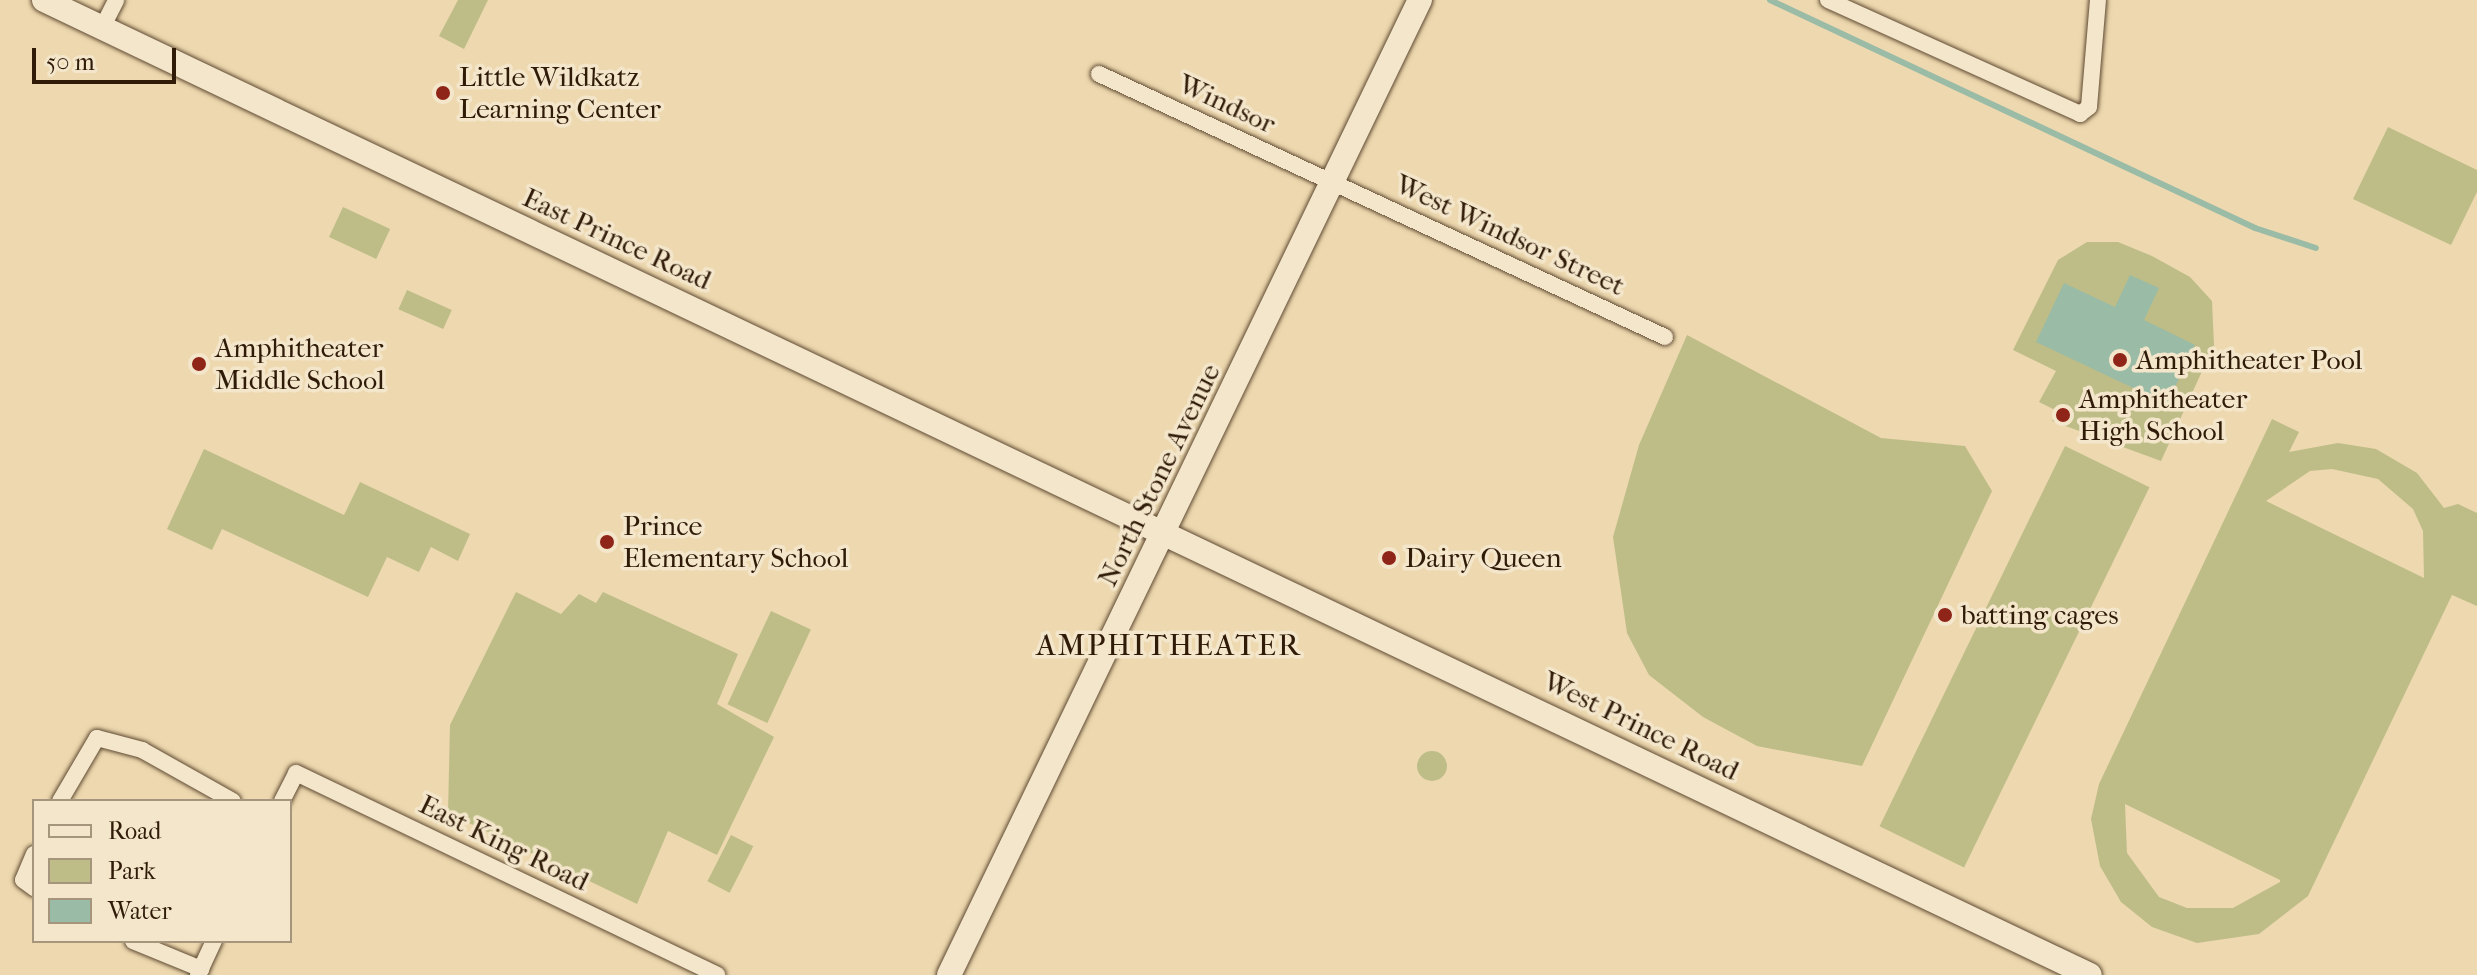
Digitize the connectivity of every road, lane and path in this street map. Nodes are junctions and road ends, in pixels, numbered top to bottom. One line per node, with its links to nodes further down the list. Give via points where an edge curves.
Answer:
1 (44, 0): 6 (main road, East Prince Road)
2 (116, 0): 6 (street)
3 (1420, 0): 8 (main road, North Stone Avenue)
4 (1828, 0): 5 (street, via 2080,114 2089,107)
5 (2098, 0)
6 (102, 28): 10 (main road, East Prince Road)
7 (1099, 74): 8 (street, Windsor)
8 (1333, 181): 9 (street, West Windsor Street); 10 (main road, North Stone Avenue)
9 (1665, 337)
10 (1165, 531): 18 (main road, North Stone Avenue); 19 (main road, West Prince Road)
11 (61, 799): 12 (street, via 97,738 142,750)
12 (229, 799)
13 (283, 799): 17 (street, East King Road, via 296,773)
14 (137, 943): 16 (street)
15 (213, 943): 16 (street)
16 (200, 972)
17 (717, 975)
18 (949, 975)
19 (2090, 975)

